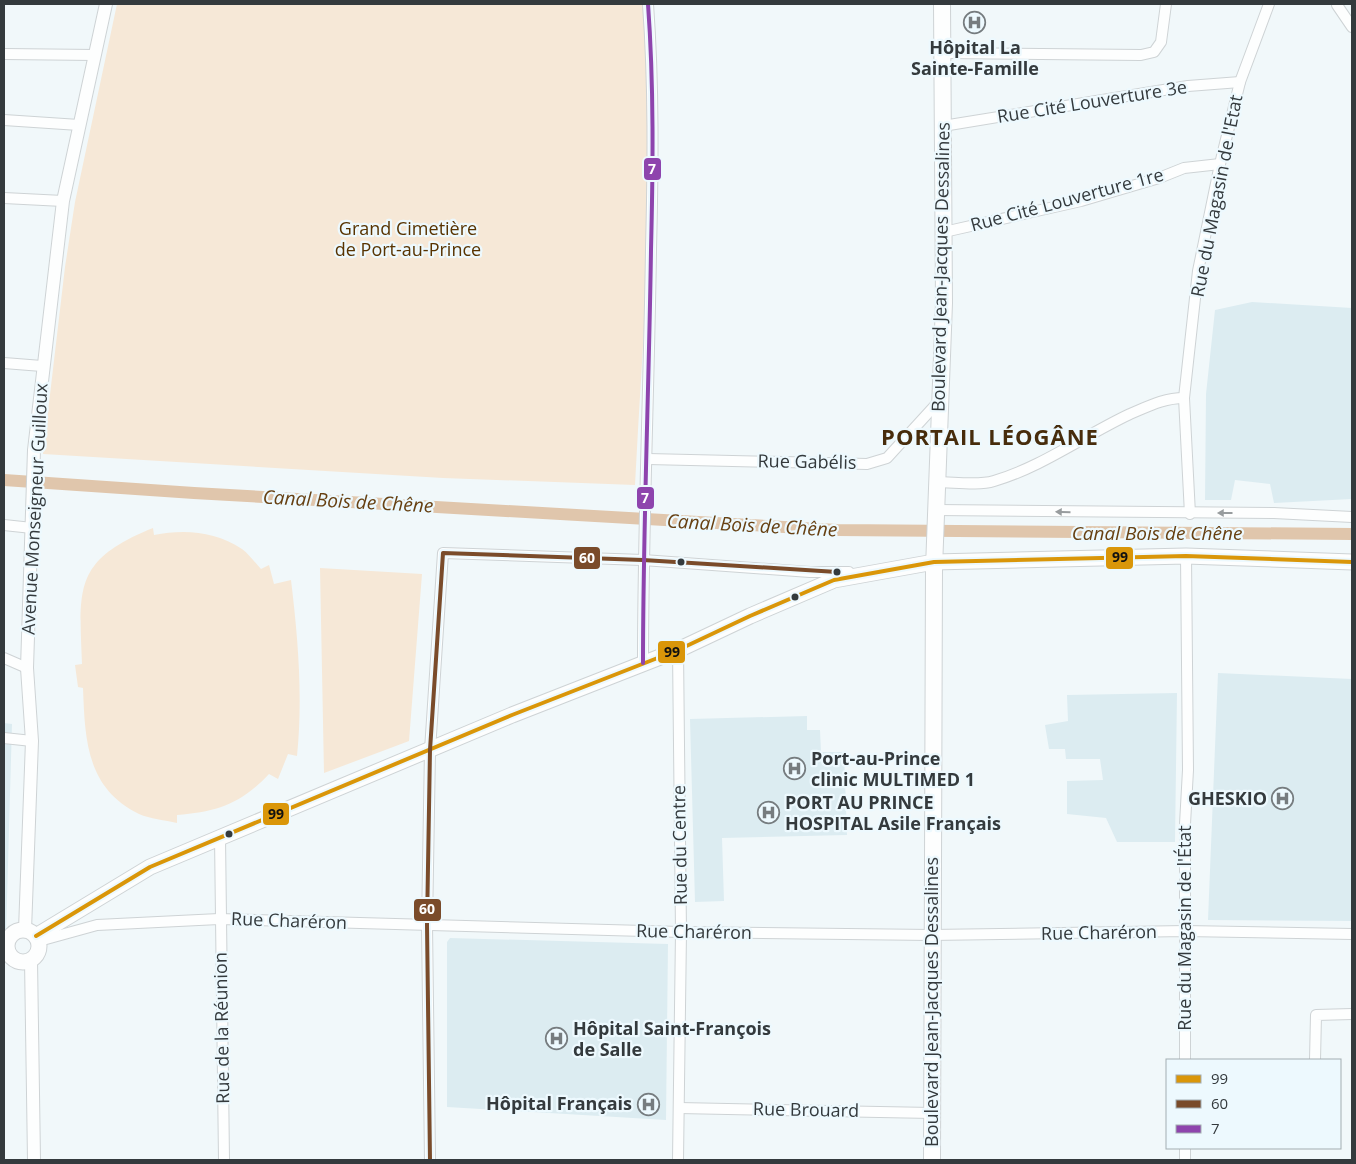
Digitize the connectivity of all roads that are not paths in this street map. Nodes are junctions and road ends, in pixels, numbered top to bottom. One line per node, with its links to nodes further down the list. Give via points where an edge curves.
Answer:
1 (106, 4): 10 (street, Avenue Monseigneur Guilloux)
2 (648, 4): 23 (street, via 652,57)
3 (942, 4): 8 (main road, Boulevard Jean-Jacques Dessalines)
4 (1166, 4): 8 (street, via 1160,42 1154,52 1141,55)
5 (1269, 4): 11 (street, Rue du Magasin de l'Etat)
6 (1338, 5): 7 (street)
7 (1352, 27)
8 (944, 53): 14 (main road, Boulevard Jean-Jacques Dessalines)
9 (4, 54): 10 (street)
10 (95, 55): 13 (street, Avenue Monseigneur Guilloux)
11 (1240, 82): 14 (street, Rue Cité Louverture 3e, via 1188,86); 15 (street, Rue du Magasin de l'Etat)
12 (4, 120): 13 (street)
13 (78, 125): 17 (street, Avenue Monseigneur Guilloux)
14 (944, 126): 18 (main road, Boulevard Jean-Jacques Dessalines)
15 (1220, 164): 18 (street, Rue Cité Louverture 1re, via 1184,168 1081,201); 21 (street, Rue du Magasin de l'Etat, via 1198,271)
16 (4, 198): 17 (street)
17 (63, 201): 20 (street, Avenue Monseigneur Guilloux)
18 (944, 232): 22 (main road, Boulevard Jean-Jacques Dessalines)
19 (4, 363): 20 (street)
20 (42, 366): 29 (street, Avenue Monseigneur Guilloux, via 34,450)
21 (1184, 398): 24 (street, via 1156,402 1015,475 991,482); 26 (street, Rue du Magasin de l'Etat)
22 (940, 400): 23 (street, Rue Gabélis, via 887,458 867,464); 24 (main road, Boulevard Jean-Jacques Dessalines)
23 (648, 458): 32 (street)
24 (937, 482): 25 (main road, Boulevard Jean-Jacques Dessalines)
25 (936, 511): 26 (street, one-way to 25); 30 (main road, Boulevard Jean-Jacques Dessalines)
26 (1190, 514): 27 (street, one-way to 26, via 1274,513)
27 (1352, 517)
28 (4, 525): 29 (street)
29 (32, 528): 38 (street, Avenue Monseigneur Guilloux)
30 (935, 556): 31 (main road); 34 (main road); 48 (main road, Boulevard Jean-Jacques Dessalines)
31 (1186, 556): 33 (main road); 45 (street, Rue du Magasin de l'État, via 1188,770)
32 (643, 560): 34 (street, via 810,572); 37 (street); 41 (street, via 443,554)
33 (1352, 562)
34 (872, 572): 35 (main road, via 834,580)
35 (678, 650): 37 (main road); 46 (street, Rue du Centre)
36 (4, 658): 38 (street)
37 (643, 663): 41 (main road)
38 (27, 668): 40 (street, Avenue Monseigneur Guilloux)
39 (4, 738): 40 (street)
40 (32, 741): 49 (street, Avenue Monseigneur Guilloux)
41 (430, 750): 42 (main road); 44 (street)
42 (220, 837): 43 (street, Rue de la Réunion); 49 (main road, via 150,867)
43 (220, 919): 44 (street, Rue Charéron); 49 (street, Rue Charéron, via 97,925); 58 (street, Rue de la Réunion)
44 (427, 925): 46 (street, Rue Charéron); 59 (street)
45 (1184, 931): 47 (street, Rue Charéron); 48 (street, Rue Charéron); 53 (street, Rue du Magasin de l'État)
46 (682, 932): 48 (street, Rue Charéron); 55 (street, Rue du Centre)
47 (1352, 934)
48 (931, 935): 56 (main road, Boulevard Jean-Jacques Dessalines)
49 (33, 936): 50 (main road, via 15,932 8,940); 51 (main road, via 38,952)
50 (7, 958): 51 (main road, via 22,962)
51 (31, 960): 57 (street)
52 (1352, 1014): 54 (street, via 1316,1015)
53 (1185, 1059)
54 (1315, 1059)
55 (679, 1108): 56 (street, Rue Brouard); 60 (street, Rue du Centre)
56 (932, 1112): 61 (main road, Boulevard Jean-Jacques Dessalines)
57 (34, 1160)
58 (224, 1160)
59 (430, 1160)
60 (678, 1160)
61 (932, 1160)

